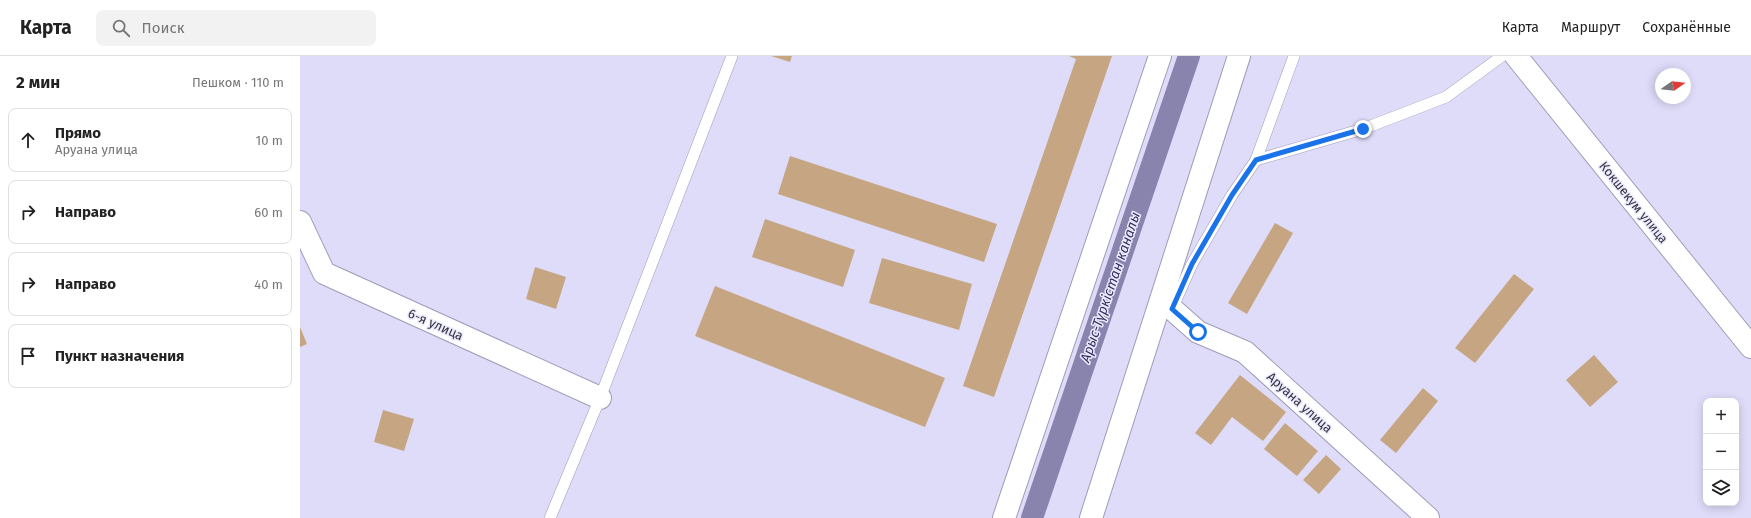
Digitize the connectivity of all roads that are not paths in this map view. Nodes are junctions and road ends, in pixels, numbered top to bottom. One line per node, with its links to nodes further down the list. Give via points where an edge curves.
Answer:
1 (732, 56): 11 (lane)
2 (1160, 56): 13 (street)
3 (1239, 56): 9 (street)
4 (1294, 56): 7 (lane)
5 (1502, 56): 7 (lane, via 1446,98 1363,129)
6 (1516, 56): 10 (street, Кокшекум улица)
7 (1256, 160): 9 (lane, via 1232,195)
8 (300, 222): 11 (street, 6-я улица, via 324,273)
9 (1167, 306): 14 (street); 15 (street, Аруана улица, via 1198,332 1245,352)
10 (1751, 347)
11 (600, 398): 12 (lane)
12 (550, 518)
13 (1004, 518)
14 (1091, 518)
15 (1428, 518)

